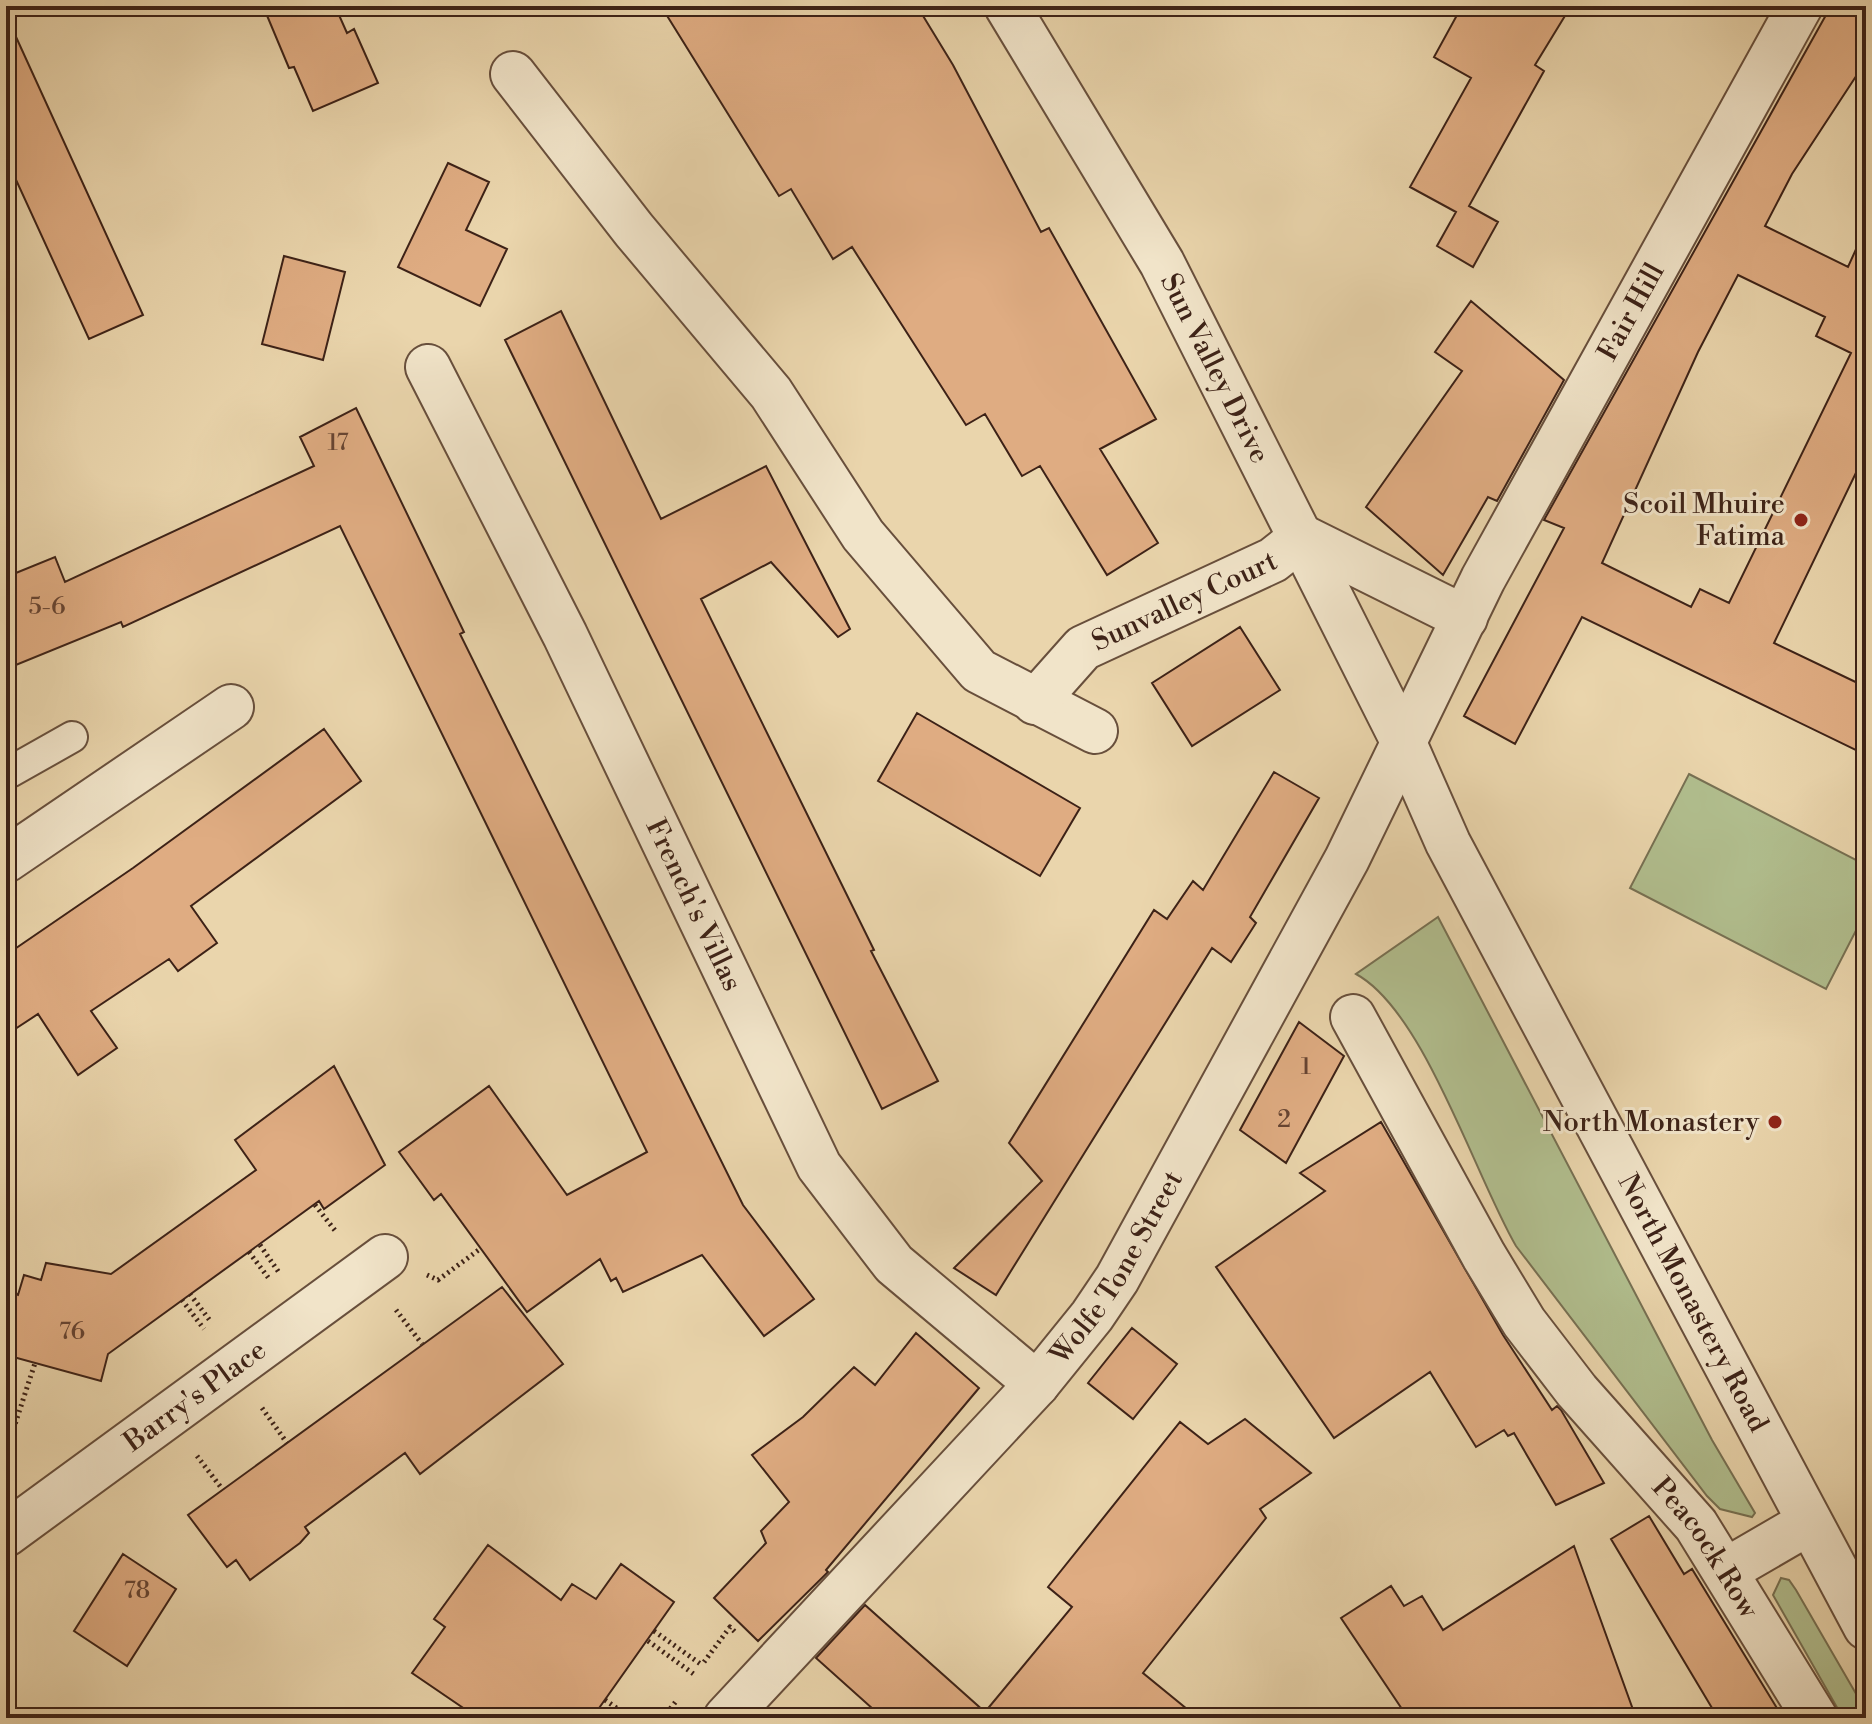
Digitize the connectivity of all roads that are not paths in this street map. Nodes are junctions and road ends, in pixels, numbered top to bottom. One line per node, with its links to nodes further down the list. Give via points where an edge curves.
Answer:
1 (1007, 6): 5 (street, Sun Valley Drive, via 1162,263)
2 (1789, 10): 6 (street, Fair Hill)
3 (513, 74): 7 (street, via 634,230 771,393 863,535 979,671)
4 (428, 367): 16 (street, French's Villas, via 572,649 819,1166 894,1264)
5 (1302, 537): 6 (street); 7 (street, Sunvalley Court, via 1273,560 1083,648); 11 (street, Sun Valley Drive)
6 (1465, 618): 11 (street, Fair Hill)
7 (1035, 702): 9 (street)
8 (231, 707): 13 (street)
9 (1095, 731)
10 (72, 737): 12 (lane, via 10,772)
11 (1403, 741): 16 (street, Wolfe Tone Street, via 1347,859 1134,1250 1092,1316); 17 (street, North Monastery Road, via 1448,843)
12 (6, 765)
13 (6, 860)
14 (1353, 1017): 19 (street, Peacock Row, via 1524,1322 1577,1391 1696,1525)
15 (385, 1257): 18 (street, Barry's Place)
16 (1037, 1384): 21 (street, Wolfe Tone Street)
17 (1808, 1523): 19 (street); 20 (street, North Monastery Road)
18 (6, 1534)
19 (1727, 1570): 22 (street, Peacock Row)
20 (1866, 1627)
21 (726, 1718)
22 (1815, 1718)

